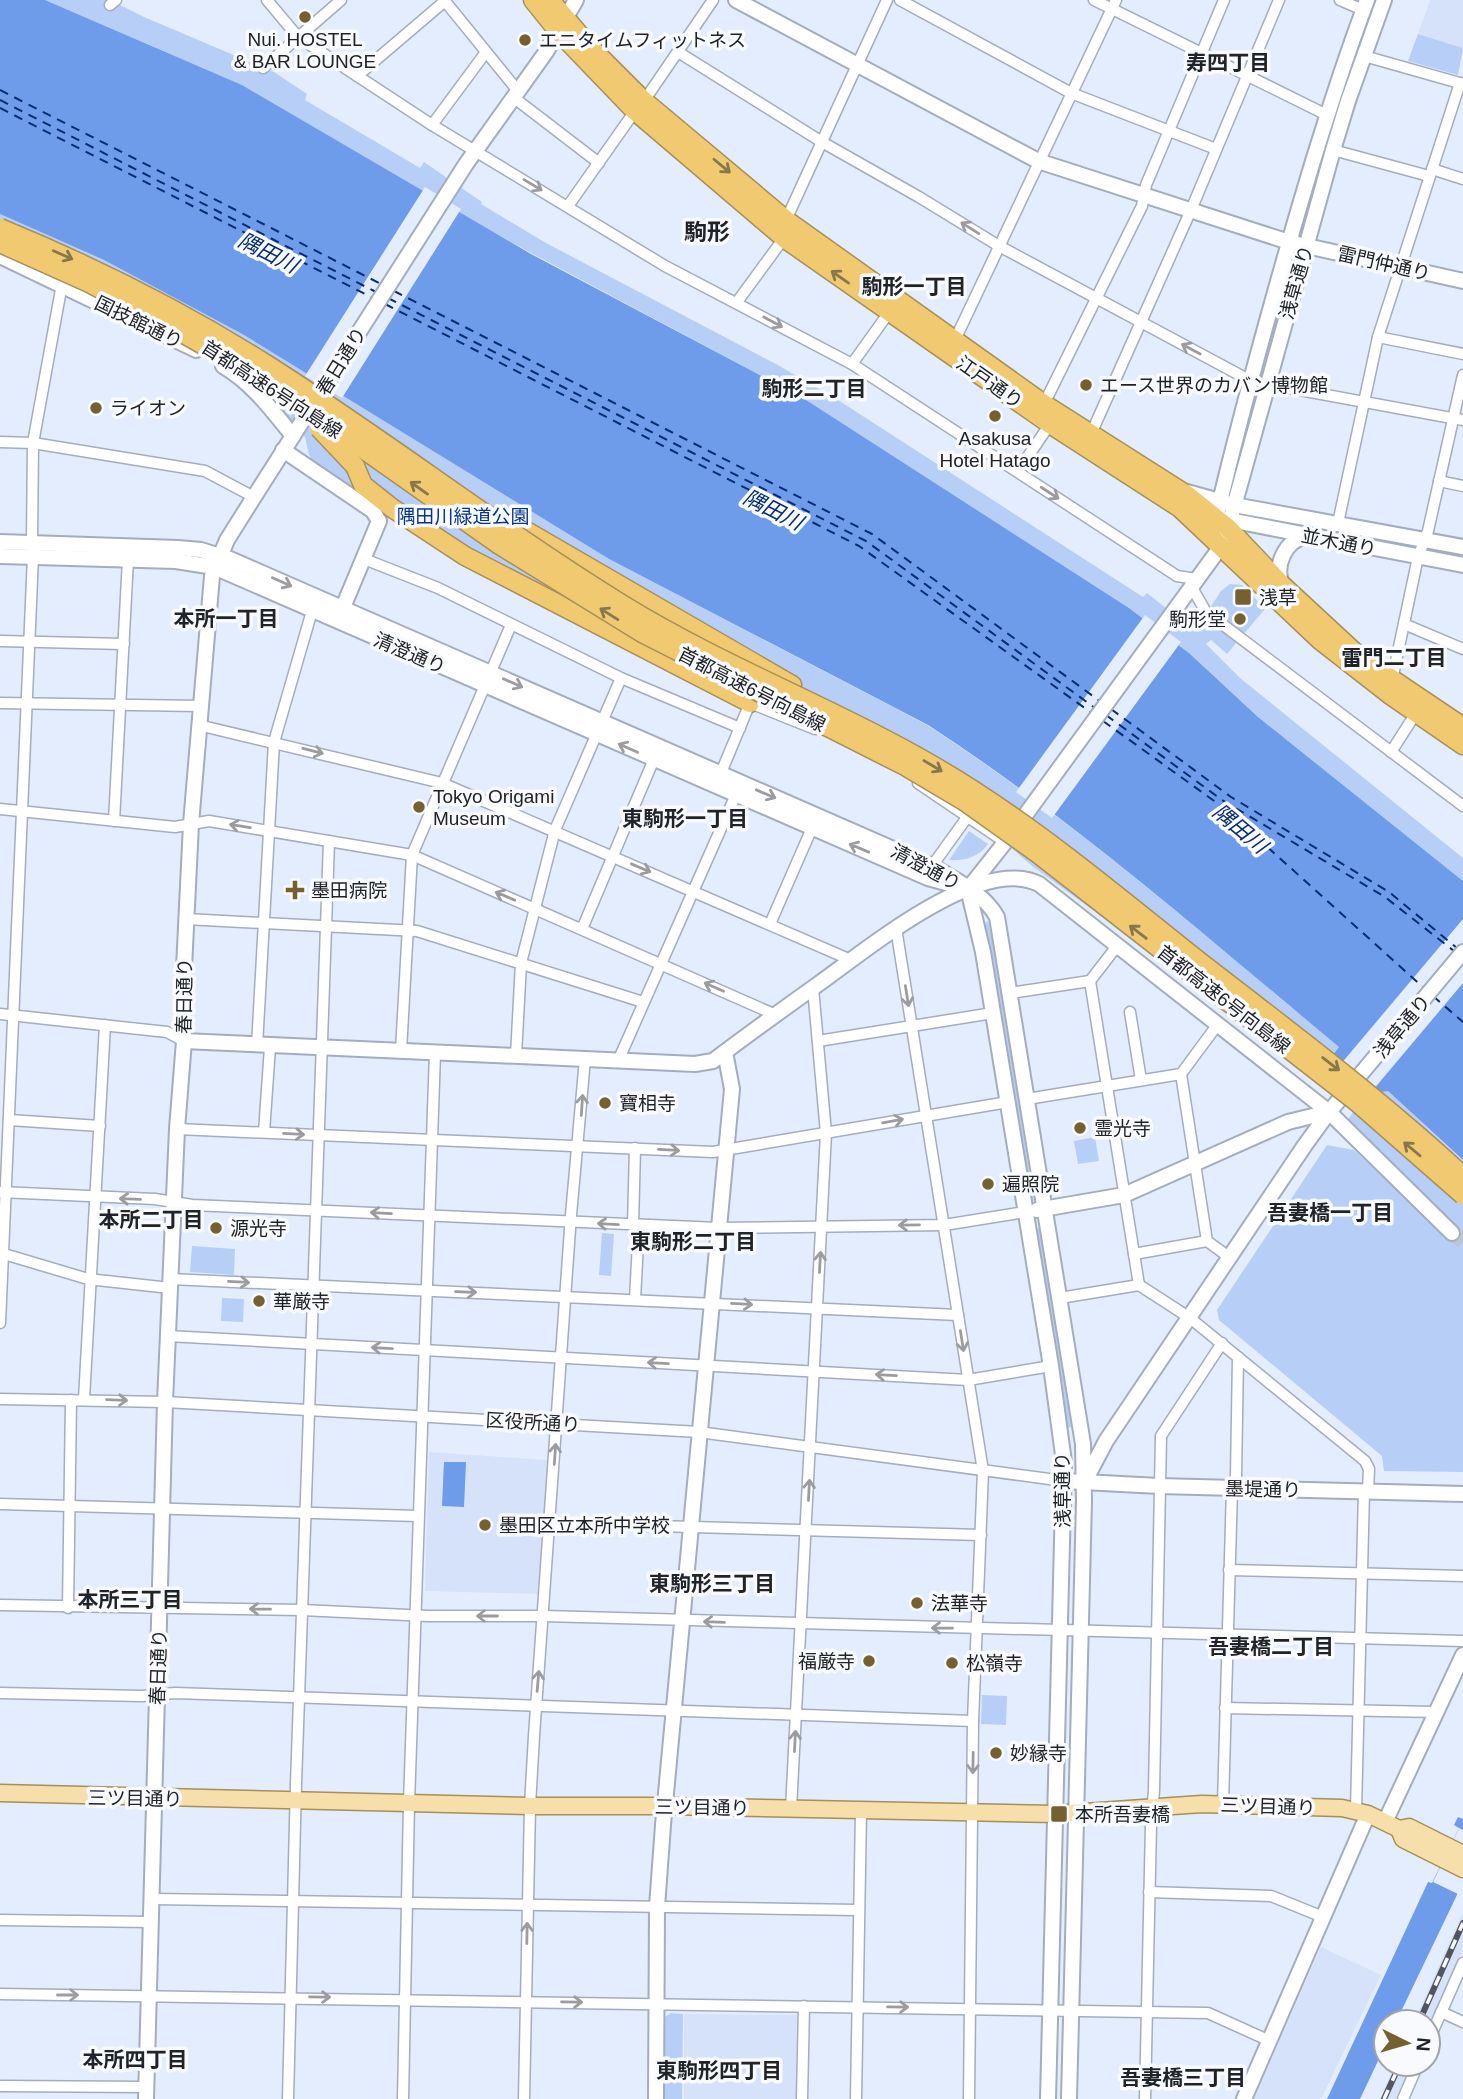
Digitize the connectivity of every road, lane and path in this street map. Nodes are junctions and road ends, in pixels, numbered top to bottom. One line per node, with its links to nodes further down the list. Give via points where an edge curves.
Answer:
1 (267, 0): 19 (street)
2 (341, 0): 19 (street)
3 (533, 0): 18 (highway, 江戸通り)
4 (550, 0): 18 (highway, 江戸通り)
5 (576, 0): 18 (main road, 春日通り)
6 (713, 0): 21 (street)
7 (736, 0): 24 (main road, 雷門仲通り)
8 (887, 0): 24 (street)
9 (900, 0): 29 (street)
10 (1094, 0): 16 (street)
11 (1224, 0): 22 (street)
12 (1279, 0): 27 (street)
13 (1340, 0): 17 (street)
14 (1384, 0): 23 (main road, 浅草通り)
15 (444, 1): 20 (street); 26 (street)
16 (1114, 5): 22 (street); 29 (street)
17 (1365, 5): 32 (main road, 浅草通り)
18 (562, 25): 30 (main road, 春日通り); 31 (highway, 江戸通り)
19 (298, 37): 25 (street); 26 (street)
20 (486, 52): 30 (street); 33 (street)
21 (678, 52): 31 (street); 35 (street)
22 (1202, 54): 27 (street); 34 (street)
23 (1364, 56): 28 (street); 38 (main road, 浅草通り)
24 (857, 63): 35 (street); 39 (main road, 雷門仲通り)
25 (263, 68)
26 (356, 75): 33 (street)
27 (1246, 76): 32 (street); 36 (street)
28 (1462, 84): 41 (street)
29 (1071, 93): 34 (street); 39 (street)
30 (516, 94): 37 (main road, 春日通り); 40 (street)
31 (640, 106): 40 (street); 47 (highway, 江戸通り)
32 (1327, 115): 48 (main road, 浅草通り)
33 (432, 125): 37 (street)
34 (1169, 130): 36 (street); 43 (street)
35 (822, 142): 47 (street); 50 (street, one-way to 35)
36 (1216, 149): 45 (street)
37 (475, 150): 44 (street, one-way to 44); 73 (main road, 春日通り, bridge)
38 (1333, 150): 41 (street); 51 (main road, 浅草通り)
39 (1038, 161): 43 (main road, 雷門仲通り); 50 (street)
40 (599, 163): 44 (street)
41 (1430, 173): 42 (street); 53 (street)
42 (1463, 178)
43 (1144, 195): 45 (main road, 雷門仲通り); 56 (street)
44 (568, 206): 57 (street, via 665,266)
45 (1191, 210): 48 (main road, 雷門仲通り); 59 (street)
46 (0, 228): 77 (highway, 首都高速6号向島線, one-way to 77, bridge, via 94,269 212,332 306,390)
47 (785, 229): 57 (street); 58 (highway, 江戸通り, one-way to 47); 61 (highway, 江戸通り)
48 (1289, 242): 51 (main road, 雷門仲通り); 66 (main road, 浅草通り)
49 (0, 243): 65 (highway, 首都高速6号向島線, bridge, via 87,282)
50 (999, 246): 56 (street); 61 (street)
51 (1306, 246): 53 (main road, 雷門仲通り); 67 (main road, 浅草通り)
52 (0, 256): 55 (main road, 国技館通り)
53 (1400, 267): 54 (main road, 雷門仲通り); 60 (street)
54 (1463, 281)
55 (62, 284): 73 (main road, 国技館通り, via 236,373); 75 (street)
56 (1095, 299): 59 (street); 69 (street)
57 (737, 303): 63 (street, one-way to 63)
58 (890, 312): 61 (highway, 江戸通り); 63 (street)
59 (1140, 323): 66 (street, one-way to 59); 72 (street)
60 (1378, 337): 62 (street); 68 (street)
61 (951, 347): 69 (highway, 江戸通り); 71 (highway, 江戸通り)
62 (1463, 354)
63 (852, 364): 78 (street)
64 (1463, 375): 70 (street)
65 (265, 380): 113 (highway, bridge, via 307,416 355,466 363,485 392,508 465,556); 201 (highway, 首都高速6号向島線, one-way to 65, bridge, via 1327,1079 964,801 617,618 498,544)
66 (1251, 381): 83 (main road, 浅草通り)
67 (1267, 384): 68 (street); 83 (main road, 浅草通り)
68 (1365, 400): 70 (street); 85 (street)
69 (1044, 404): 72 (highway, 江戸通り)
70 (1458, 419): 79 (street)
71 (1050, 424): 78 (street); 82 (highway, 江戸通り)
72 (1091, 434): 83 (highway, 江戸通り)
73 (293, 436): 76 (main road, 春日通り)
74 (0, 442): 75 (street)
75 (33, 443): 81 (street, via 205,471); 91 (street)
76 (284, 450): 81 (main road, 春日通り); 95 (main road, via 376,514 378,526)
77 (411, 464): 125 (highway, bridge, via 845,716); 198 (highway, 首都高速6号向島線, one-way to 198, bridge, via 652,622 912,754 973,790 1047,842 1285,1028)
78 (1018, 471): 98 (street, one-way to 98)
79 (1439, 481): 80 (street); 87 (street)
80 (1463, 486)
81 (254, 497): 96 (main road, 春日通り)
82 (1180, 508): 83 (highway); 88 (highway, 江戸通り)
83 (1226, 515): 84 (main road, 並木通り); 86 (main road, 並木通り); 88 (main road, 浅草通り); 99 (highway, 江戸通り)
84 (1294, 516): 85 (main road, 並木通り); 86 (main road, via 1285,523)
85 (1338, 523): 87 (main road, 並木通り)
86 (1299, 535): 93 (main road, 並木通り); 99 (main road, via 1279,568)
87 (1424, 540): 90 (main road, 並木通り); 93 (street)
88 (1217, 541): 98 (main road, 浅草通り); 110 (highway, 江戸通り, via 1321,641)
89 (0, 542): 91 (main road, 清澄通り)
90 (1463, 547)
91 (33, 549): 92 (main road, 清澄通り); 94 (main road, 清澄通り); 96 (main road, 清澄通り, via 178,548); 105 (street)
92 (0, 556)
93 (1418, 557): 97 (main road, 並木通り); 102 (street)
94 (128, 559): 96 (main road, 清澄通り); 106 (street)
95 (364, 559): 101 (main road); 103 (street, via 438,588)
96 (217, 561): 100 (main road, 清澄通り); 101 (main road, 清澄通り, one-way to 101); 115 (main road, 春日通り, via 209,594)
97 (1463, 565)
98 (1194, 583): 123 (street, via 1206,612); 138 (main road, 浅草通り, bridge)
99 (1282, 585): 110 (highway, 江戸通り)
100 (312, 611): 101 (main road, 清澄通り); 121 (street)
101 (340, 615): 109 (main road, 清澄通り)
102 (1405, 624): 107 (street); 110 (street)
103 (511, 625): 108 (street); 109 (street)
104 (0, 641): 105 (street)
105 (29, 642): 106 (street); 112 (street)
106 (124, 644): 114 (street)
107 (1463, 649)
108 (621, 678): 119 (street); 120 (street)
109 (487, 679): 119 (main road, 清澄通り); 127 (street)
110 (1391, 687): 116 (highway, 江戸通り); 118 (highway, 江戸通り)
111 (0, 703): 112 (street)
112 (27, 703): 114 (street); 131 (street)
113 (750, 703): 120 (street); 125 (street, via 861,750)
114 (120, 704): 115 (street); 133 (street)
115 (200, 706): 117 (main road, 春日通り)
116 (1416, 713): 122 (highway, 江戸通り); 123 (street)
117 (198, 725): 121 (street); 134 (main road, 春日通り)
118 (1463, 727)
119 (600, 728): 124 (main road, 清澄通り, one-way to 119); 126 (main road, 清澄通り); 136 (street)
120 (740, 728): 126 (street)
121 (274, 742): 127 (street, one-way to 127); 137 (street)
122 (1463, 745)
123 (1391, 752): 129 (street)
124 (654, 760): 126 (main road, 清澄通り); 141 (street)
125 (906, 776): 132 (street)
126 (718, 780): 128 (main road, 清澄通り)
127 (442, 783): 136 (street); 140 (street)
128 (739, 789): 135 (main road, 清澄通り); 142 (main road, 清澄通り, one-way to 142); 144 (street)
129 (1463, 806)
130 (0, 809): 131 (street)
131 (22, 811): 133 (street); 166 (street)
132 (968, 816): 138 (street); 142 (street)
133 (114, 821): 134 (street, via 175,827)
134 (191, 824): 137 (street, one-way to 134, via 209,821); 146 (main road, 春日通り)
135 (812, 828): 143 (main road, 清澄通り, one-way to 135, via 929,878); 148 (street)
136 (555, 830): 141 (street); 145 (street)
137 (270, 831): 139 (street); 147 (street)
138 (1008, 839): 143 (main road, 浅草通り)
139 (329, 841): 140 (street); 149 (street)
140 (412, 855): 145 (street, one-way to 140); 152 (street)
141 (613, 856): 144 (street, one-way to 144); 151 (street)
142 (932, 866): 143 (main road, 清澄通り)
143 (968, 888): 150 (main road, via 920,911); 153 (main road, via 1004,878 1031,880); 160 (main road, 浅草通り, via 986,901 997,917); 163 (main road, 浅草通り)
144 (693, 891): 148 (street); 157 (street)
145 (535, 908): 151 (street); 156 (street)
146 (186, 919): 147 (street); 170 (main road, 春日通り)
147 (265, 923): 149 (street); 172 (street)
148 (770, 924): 155 (street)
149 (326, 926): 152 (street); 173 (street)
150 (897, 928): 155 (main road); 169 (street, one-way to 169)
151 (582, 929): 157 (street)
152 (407, 930): 156 (street); 174 (street)
153 (1117, 946): 158 (street); 167 (main road)
154 (1463, 953): 185 (main road, 浅草通り)
155 (852, 960): 159 (main road)
156 (521, 963): 161 (street); 177 (street)
157 (661, 964): 161 (street); 165 (street, one-way to 157)
158 (1090, 981): 160 (street); 182 (street)
159 (813, 988): 165 (main road); 171 (street)
160 (1010, 993): 183 (main road, 浅草通り)
161 (643, 1002): 179 (street)
162 (1130, 1012): 181 (street)
163 (993, 1013): 169 (street); 184 (main road, 浅草通り)
164 (0, 1014): 166 (street)
165 (776, 1015): 175 (main road)
166 (13, 1016): 168 (street); 187 (street)
167 (1218, 1024): 180 (street); 185 (main road)
168 (105, 1025): 170 (street, via 167,1032); 188 (street)
169 (912, 1026): 171 (street); 186 (street)
170 (184, 1041): 172 (main road); 189 (main road, 春日通り)
171 (818, 1041): 191 (street)
172 (264, 1046): 173 (main road); 190 (street)
173 (321, 1048): 174 (main road); 192 (street)
174 (401, 1051): 176 (main road)
175 (725, 1052): 179 (main road, via 713,1061 695,1064); 196 (main road, via 732,1089)
176 (435, 1053): 177 (main road); 193 (street)
177 (516, 1056): 178 (main road)
178 (585, 1059): 179 (main road); 194 (street, one-way to 178)
179 (618, 1061)
180 (1181, 1074): 181 (street); 197 (street)
181 (1141, 1080): 182 (street)
182 (1107, 1087): 183 (street); 200 (street)
183 (1027, 1099): 204 (main road, 浅草通り)
184 (1008, 1102): 186 (street); 206 (main road, 浅草通り)
185 (1329, 1112): 197 (main road, via 1288,1122); 213 (main road); 217 (main road, 浅草通り)
186 (926, 1115): 191 (street, one-way to 186); 210 (street)
187 (9, 1120): 188 (street); 199 (street)
188 (100, 1126): 202 (street)
189 (177, 1129): 190 (street); 203 (main road, 春日通り)
190 (264, 1132): 192 (street, one-way to 192)
191 (826, 1133): 196 (street); 211 (street)
192 (318, 1135): 193 (street); 205 (street)
193 (432, 1139): 194 (street); 207 (street)
194 (579, 1146): 195 (street); 208 (street)
195 (635, 1148): 196 (street, one-way to 196); 209 (street)
196 (725, 1151): 212 (main road)
197 (1194, 1165): 200 (main road); 214 (street)
198 (1463, 1176)
199 (3, 1192): 202 (street); 215 (street)
200 (1124, 1195): 204 (main road); 216 (street)
201 (1463, 1195)
202 (96, 1198): 203 (street, one-way to 202, via 155,1199); 218 (street)
203 (174, 1204): 205 (street); 219 (main road, 春日通り)
204 (1045, 1208): 206 (main road); 224 (main road, 浅草通り)
205 (316, 1210): 207 (street, one-way to 205); 221 (street)
206 (1025, 1212): 210 (street); 238 (main road, 浅草通り)
207 (428, 1216): 208 (street); 222 (street)
208 (571, 1222): 209 (street, one-way to 208); 223 (street)
209 (636, 1225): 212 (street); 225 (street)
210 (944, 1225): 211 (street, one-way to 211); 228 (street)
211 (822, 1227): 212 (street); 227 (street, one-way to 211)
212 (718, 1228): 226 (main road)
213 (1452, 1233)
214 (1208, 1241): 216 (street); 217 (street)
215 (4, 1254): 218 (street); 230 (street)
216 (1134, 1254): 220 (street)
217 (1229, 1257): 229 (main road, 浅草通り)
218 (91, 1279): 219 (street); 242 (street)
219 (170, 1283): 221 (street, one-way to 221); 231 (main road, 春日通り)
220 (1139, 1285): 224 (street); 229 (street)
221 (313, 1286): 222 (street); 233 (street)
222 (428, 1291): 223 (street, one-way to 223); 234 (street)
223 (566, 1297): 225 (street); 236 (street)
224 (1060, 1298): 252 (main road, 浅草通り, via 1082,1425)
225 (635, 1299): 226 (street)
226 (711, 1302): 227 (street, one-way to 227); 237 (main road)
227 (818, 1308): 228 (street); 239 (street)
228 (958, 1315): 240 (street, one-way to 240)
229 (1190, 1318): 232 (street); 252 (main road, 浅草通り, via 1106,1441)
230 (0, 1323)
231 (168, 1336): 233 (street); 244 (main road, 春日通り)
232 (1222, 1343): 235 (street); 253 (street, via 1161,1436)
233 (311, 1345): 234 (street, one-way to 233); 245 (street)
234 (425, 1350): 236 (street); 246 (street)
235 (1238, 1357): 254 (street); 255 (street, via 1365,1461 1369,1469)
236 (561, 1358): 237 (street, one-way to 236); 247 (street)
237 (705, 1366): 239 (street); 248 (main road)
238 (1051, 1366): 240 (street); 251 (main road, 浅草通り)
239 (814, 1371): 240 (street, one-way to 239); 249 (street)
240 (968, 1380): 250 (street)
241 (0, 1399): 243 (street, 区役所通り)
242 (84, 1399): 243 (street, 区役所通り); 244 (street, 区役所通り, one-way to 244)
243 (71, 1400): 258 (street)
244 (165, 1402): 245 (street, 区役所通り); 259 (main road, 春日通り)
245 (309, 1409): 246 (street, 区役所通り); 260 (street)
246 (422, 1416): 247 (street, 区役所通り); 261 (street)
247 (557, 1424): 248 (street, 区役所通り); 262 (street, one-way to 247)
248 (699, 1432): 249 (street, 区役所通り); 263 (main road)
249 (811, 1447): 250 (street, 区役所通り); 264 (street, one-way to 249)
250 (984, 1471): 251 (street, 区役所通り); 265 (street)
251 (1064, 1481): 252 (main road, 墨堤通り); 278 (main road, 浅草通り)
252 (1084, 1483): 253 (main road, 墨堤通り); 279 (main road, 浅草通り)
253 (1159, 1486): 254 (main road, 墨堤通り); 280 (street)
254 (1232, 1488): 255 (main road, 墨堤通り); 266 (street)
255 (1366, 1491): 256 (main road, 墨堤通り); 267 (street)
256 (1463, 1494)
257 (0, 1504): 258 (street)
258 (70, 1506): 259 (street); 270 (street)
259 (162, 1509): 260 (street); 271 (main road, 春日通り)
260 (305, 1512): 261 (street); 272 (street)
261 (418, 1516): 273 (street)
262 (550, 1523): 263 (street); 274 (street)
263 (690, 1527): 264 (street); 275 (main road)
264 (807, 1530): 265 (street); 276 (street)
265 (981, 1535): 277 (street)
266 (1229, 1570): 267 (street); 281 (street)
267 (1362, 1573): 268 (street); 282 (street)
268 (1463, 1576)
269 (0, 1605): 270 (street)
270 (68, 1608): 271 (street)
271 (160, 1609): 272 (street, one-way to 271); 286 (main road, 春日通り)
272 (302, 1610): 273 (street); 287 (street)
273 (416, 1615): 274 (street, one-way to 273); 288 (street)
274 (544, 1616): 275 (street); 289 (street, one-way to 274)
275 (682, 1621): 276 (street, one-way to 275); 291 (main road)
276 (802, 1625): 277 (street, one-way to 276); 294 (street)
277 (977, 1628): 278 (street); 295 (street)
278 (1059, 1631): 279 (street); 308 (main road, 浅草通り)
279 (1080, 1632): 280 (street); 309 (main road, 浅草通り)
280 (1157, 1633): 281 (street); 303 (street)
281 (1227, 1635): 282 (street); 290 (street)
282 (1360, 1638): 283 (street); 292 (street)
283 (1463, 1641)
284 (1463, 1655): 293 (main road)
285 (0, 1693): 286 (street)
286 (157, 1694): 287 (street); 297 (main road, 春日通り)
287 (299, 1697): 288 (street); 298 (street)
288 (412, 1701): 289 (street); 299 (street)
289 (536, 1706): 291 (street); 301 (street)
290 (1226, 1708): 292 (street); 300 (street)
291 (674, 1710): 294 (street); 302 (main road)
292 (1358, 1712): 293 (street); 306 (street)
293 (1436, 1712): 310 (main road)
294 (797, 1714): 295 (street); 304 (street, one-way to 294)
295 (973, 1721): 307 (street, one-way to 307)
296 (0, 1794): 297 (main road, 三ツ目通り)
297 (154, 1798): 298 (main road, 三ツ目通り); 314 (main road, 春日通り)
298 (295, 1801): 299 (main road, 三ツ目通り); 315 (street)
299 (408, 1802): 301 (main road, 三ツ目通り); 316 (street)
300 (1223, 1804): 303 (main road, 三ツ目通り); 306 (main road, 三ツ目通り)
301 (530, 1806): 302 (main road, 三ツ目通り); 317 (street)
302 (664, 1806): 304 (main road, 三ツ目通り); 318 (main road)
303 (1153, 1808): 309 (main road, 三ツ目通り); 313 (street)
304 (791, 1809): 305 (main road, 三ツ目通り)
305 (861, 1811): 307 (main road, 三ツ目通り); 319 (street)
306 (1362, 1812): 310 (main road, 三ツ目通り); 320 (main road)
307 (972, 1813): 308 (main road, 三ツ目通り); 332 (street)
308 (1055, 1814): 309 (main road, 三ツ目通り); 333 (main road, 浅草通り)
309 (1076, 1814): 334 (main road, 浅草通り)
310 (1392, 1826): 311 (main road, 三ツ目通り, via 1403,1839)
311 (1452, 1854): 312 (main road, 三ツ目通り)
312 (1463, 1869)
313 (1149, 1892): 320 (street, via 1271,1896); 336 (street)
314 (152, 1899): 315 (street); 322 (main road, 春日通り)
315 (292, 1901): 316 (street); 326 (street)
316 (407, 1904): 317 (street); 327 (street)
317 (528, 1905): 318 (street); 328 (street, one-way to 317)
318 (657, 1907): 319 (street); 329 (main road)
319 (858, 1910): 331 (street)
320 (1323, 1917): 339 (main road)
321 (0, 1920): 322 (street)
322 (151, 1922): 325 (main road, 春日通り)
323 (1463, 1963): 335 (street)
324 (0, 1994): 325 (street, one-way to 325)
325 (149, 1995): 326 (street); 342 (main road, 春日通り)
326 (290, 1997): 327 (street, one-way to 327); 344 (street)
327 (405, 1999): 328 (street); 345 (street)
328 (526, 2001): 329 (street, one-way to 329); 346 (street)
329 (657, 2003): 330 (street); 347 (main road)
330 (804, 2006): 331 (street); 348 (street)
331 (858, 2007): 332 (street, one-way to 332); 349 (street)
332 (971, 2008): 333 (street); 350 (street)
333 (1050, 2010): 334 (street); 351 (main road, 浅草通り)
334 (1071, 2010): 336 (street); 352 (main road, 浅草通り)
335 (1442, 2010)
336 (1147, 2011): 339 (street, via 1208,2013); 353 (street)
337 (1442, 2012): 338 (street)
338 (1463, 2022)
339 (1270, 2041): 354 (main road)
340 (1413, 2078): 343 (street)
341 (0, 2086): 342 (street)
342 (146, 2093)
343 (1407, 2098)
344 (288, 2099)
345 (403, 2099)
346 (524, 2099)
347 (656, 2099)
348 (802, 2099)
349 (856, 2099)
350 (969, 2099)
351 (1048, 2099)
352 (1069, 2099)
353 (1145, 2099)
354 (1244, 2099)

